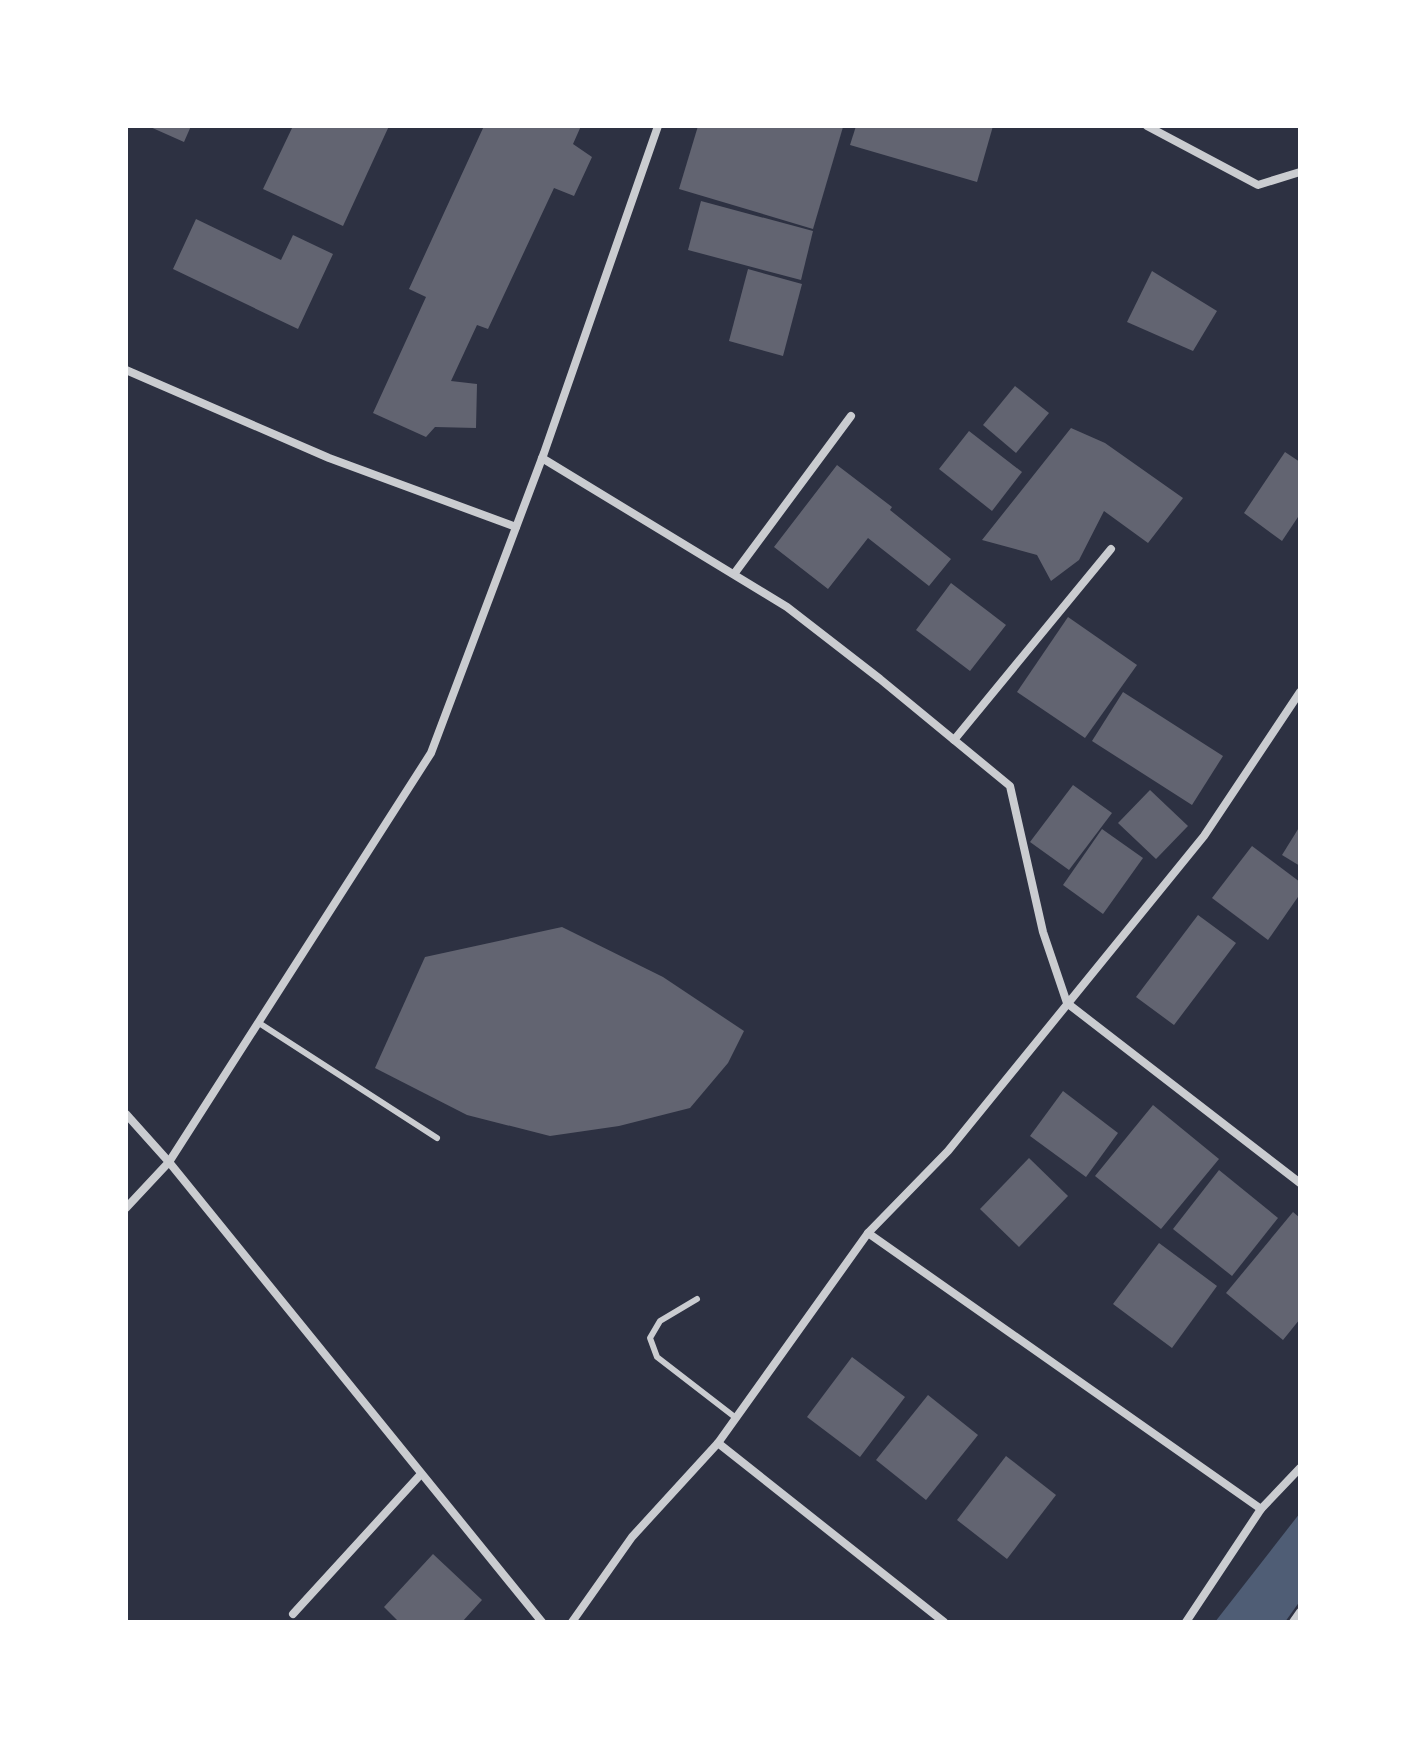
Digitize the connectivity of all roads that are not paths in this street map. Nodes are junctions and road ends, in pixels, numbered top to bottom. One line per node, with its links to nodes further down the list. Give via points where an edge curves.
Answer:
1 (658, 126): 6 (street)
2 (1147, 126): 3 (street, via 1258,185)
3 (1300, 172)
4 (126, 370): 7 (street, via 329,458)
5 (851, 416): 9 (street)
6 (542, 458): 7 (street); 9 (street)
7 (516, 527): 13 (street, via 431,753)
8 (1111, 549): 11 (street)
9 (734, 574): 11 (street, via 787,607)
10 (1300, 692): 12 (street, via 1204,836)
11 (954, 740): 12 (street, via 1010,786 1043,932)
12 (1067, 1003): 18 (street); 20 (street, via 948,1151)
13 (259, 1023): 15 (lane); 16 (street)
14 (126, 1114): 16 (street)
15 (437, 1138)
16 (169, 1162): 19 (street); 25 (street)
17 (1300, 1169): 18 (lane)
18 (1297, 1181)
19 (126, 1208)
20 (868, 1233): 22 (street); 26 (street)
21 (697, 1299): 22 (lane, via 660,1321 650,1338 657,1357)
22 (736, 1418): 23 (street)
23 (718, 1443): 30 (street, via 632,1537); 31 (street)
24 (1300, 1468): 26 (street)
25 (421, 1474): 28 (street); 29 (street)
26 (1261, 1509): 32 (street)
27 (1300, 1612): 33 (street)
28 (293, 1614)
29 (542, 1622)
30 (572, 1622)
31 (944, 1622)
32 (1186, 1622)
33 (1293, 1622)

